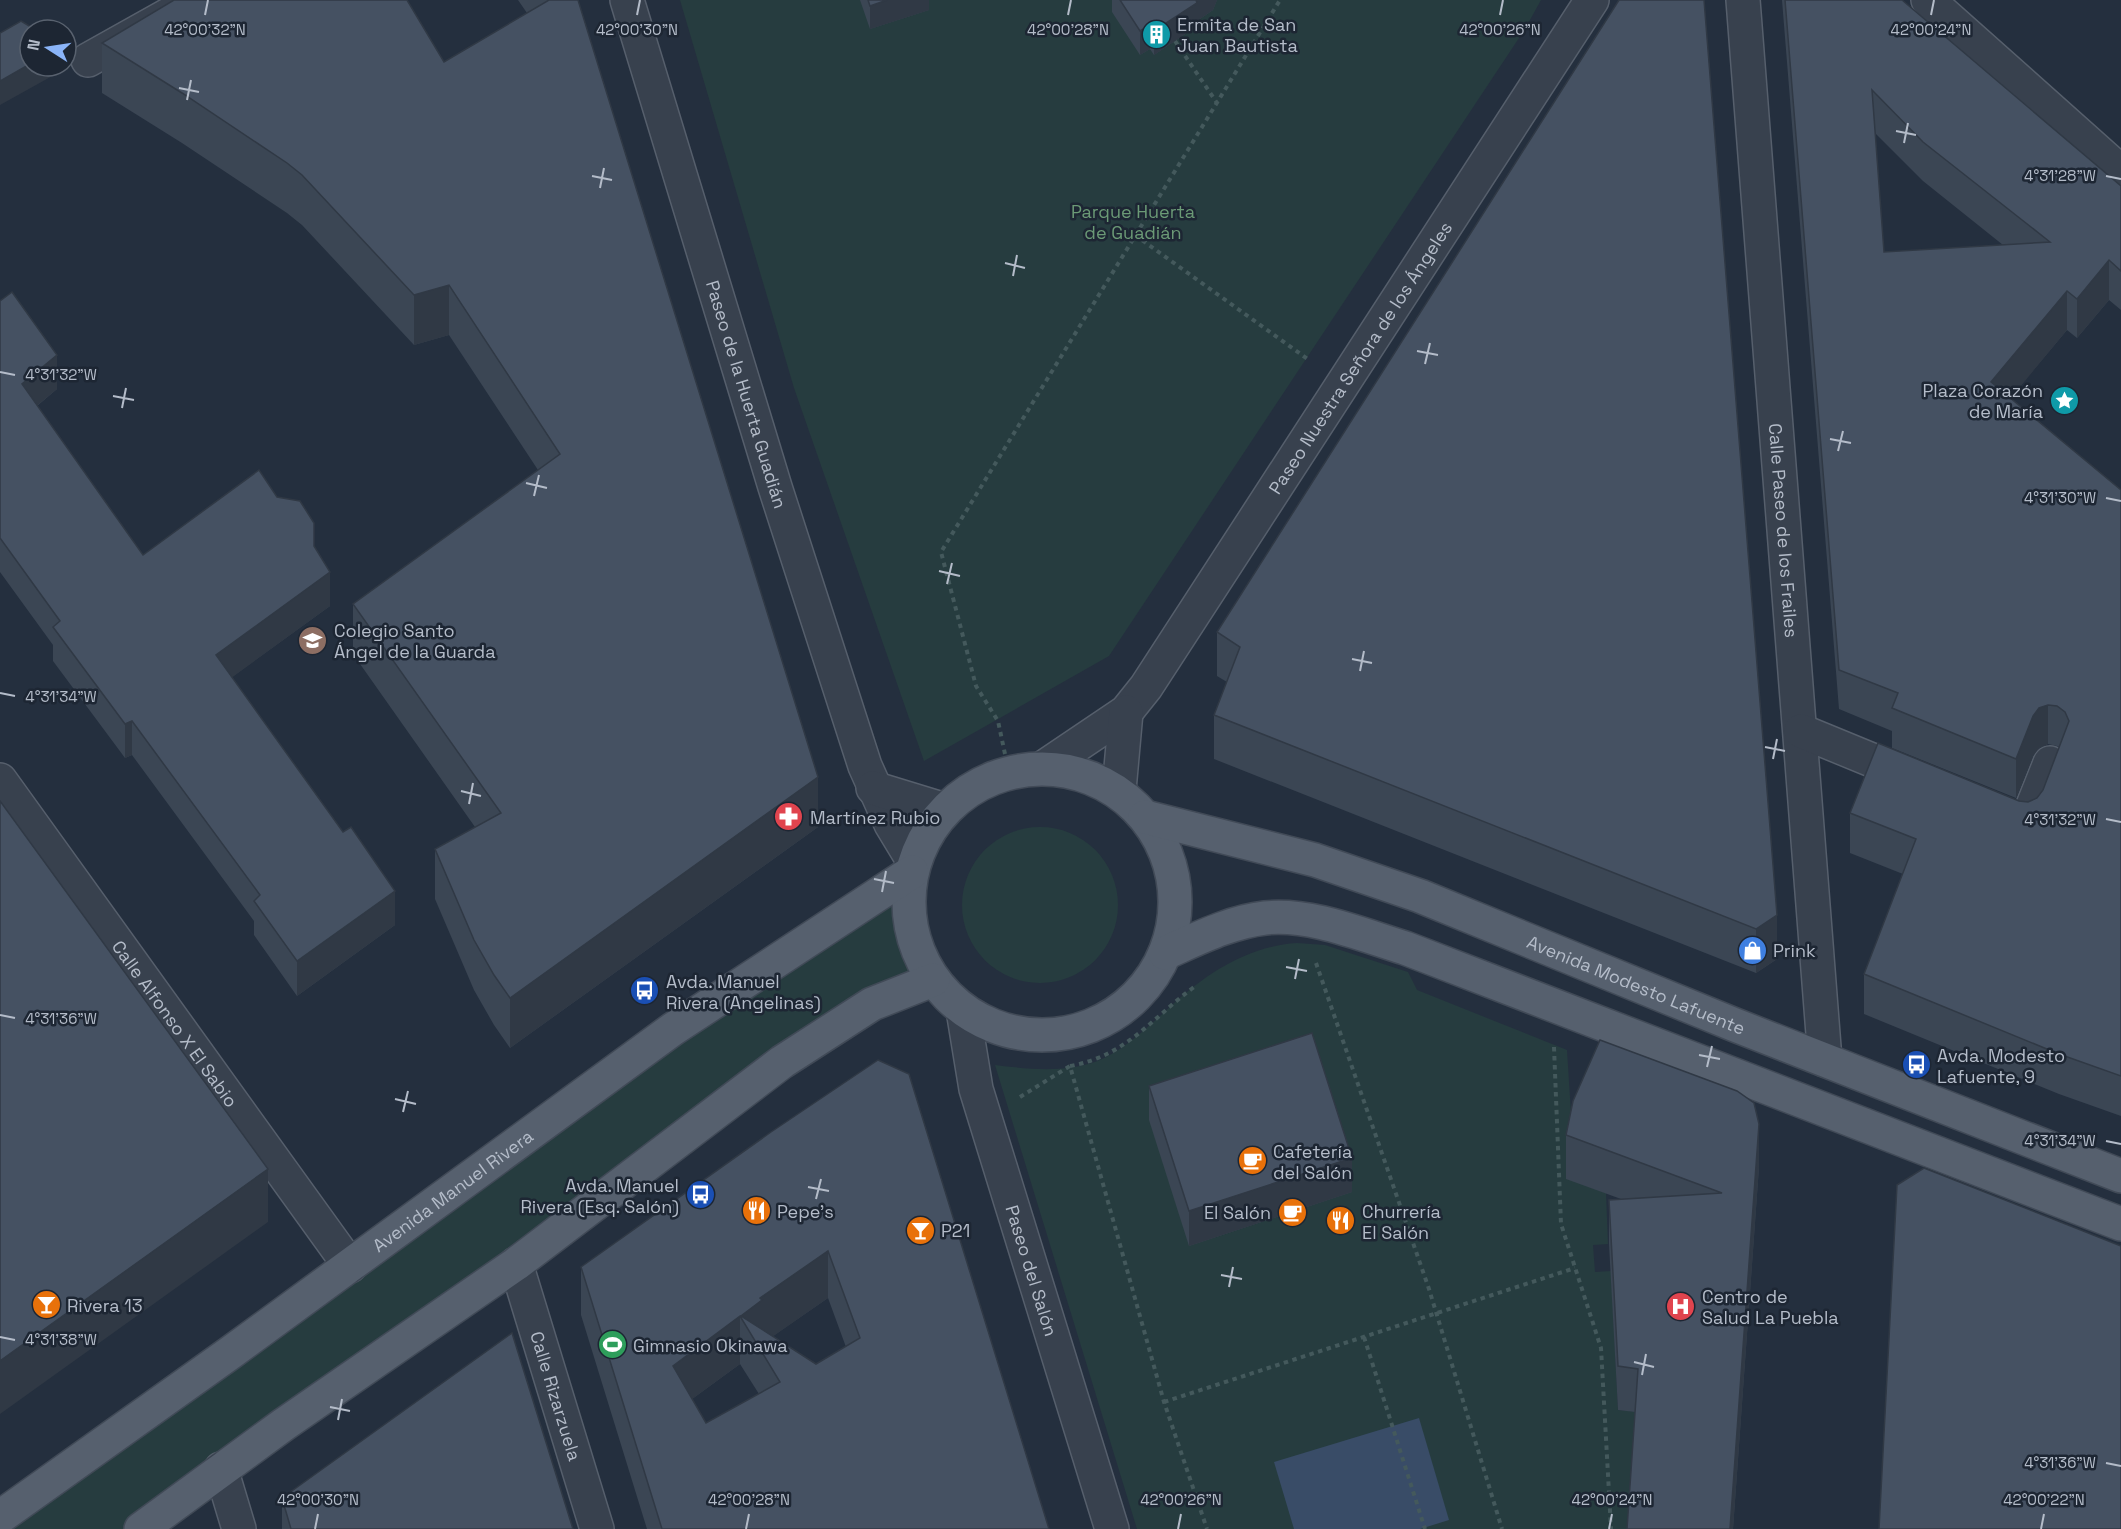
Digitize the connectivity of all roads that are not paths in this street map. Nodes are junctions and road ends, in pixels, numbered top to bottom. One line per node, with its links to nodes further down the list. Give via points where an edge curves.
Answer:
1 (195, 0): 6 (street)
2 (627, 0): 13 (street, Paseo de la Huerta Guadián, via 775,487)
3 (1592, 0): 8 (street, Paseo Nuestra Señora de los Ángeles, via 1146,687)
4 (1743, 0): 9 (street, Calle Paseo de los Frailes)
5 (1928, 0): 7 (street)
6 (88, 60)
7 (2121, 172)
8 (1126, 712): 11 (street, Paseo Nuestra Señora de los Ángeles); 15 (street)
9 (1801, 731): 14 (street); 23 (street, Calle Paseo de los Frailes)
10 (2050, 763): 16 (street, via 2026,823)
11 (1043, 768): 15 (main road, via 1085,774); 17 (main road, via 1009,772 975,786)
12 (0, 780): 27 (street, Calle Alfonso X El Sabio)
13 (873, 788): 17 (street); 19 (street, Paseo de la Huerta Guadián)
14 (1940, 788)
15 (1119, 790): 18 (main road)
16 (1983, 805)
17 (945, 810): 19 (main road, via 924,835)
18 (1145, 817): 20 (main road, via 1164,848 1174,882 1174,918); 23 (main road, Avenida Modesto Lafuente, via 1315,860 1420,896)
19 (913, 867): 21 (main road, via 911,928 919,955); 27 (main road, Avenida Manuel Rivera, via 673,1029)
20 (1165, 952): 22 (main road, via 1145,987 1115,1014 1078,1031 1038,1036 998,1029); 25 (main road, via 1231,925 1267,917 1305,920 1405,948)
21 (933, 980): 22 (main road); 26 (main road, via 872,1004 782,1062)
22 (963, 1010): 33 (street, Paseo del Salón, via 976,1089)
23 (1825, 1060): 24 (main road, Avenida Modesto Lafuente)
24 (2121, 1176)
25 (2121, 1224)
26 (516, 1264): 28 (main road); 32 (street, Calle Rizarzuela)
27 (350, 1266): 29 (main road, Avenida Manuel Rivera)
28 (220, 1469): 30 (main road); 31 (street)
29 (0, 1517)
30 (141, 1529)
31 (239, 1529)
32 (597, 1529)
33 (1112, 1529)

